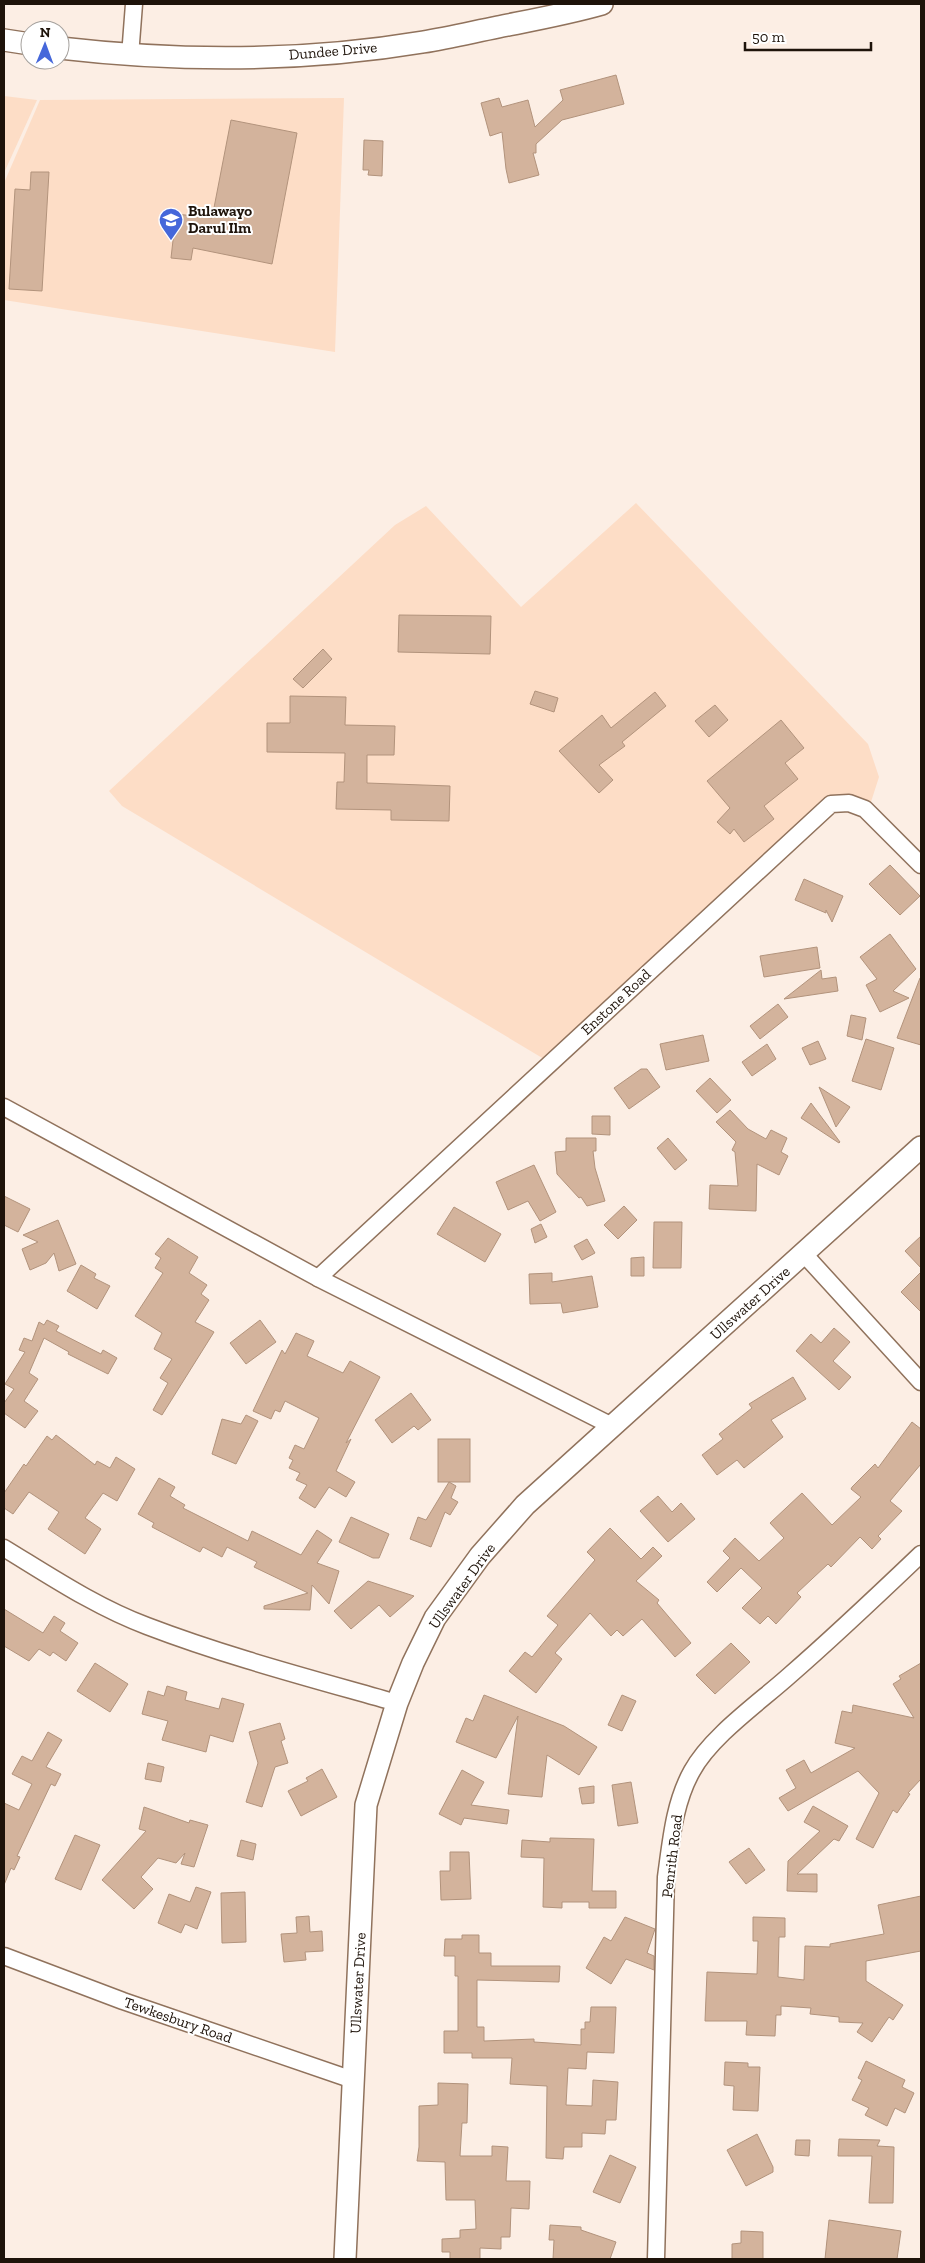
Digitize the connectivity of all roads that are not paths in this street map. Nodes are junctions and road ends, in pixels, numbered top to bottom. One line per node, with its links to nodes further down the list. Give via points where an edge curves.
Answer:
1 (134, 4): 6 (street)
2 (602, 4): 6 (street, Dundee Drive, via 423,42 329,53 250,58)
3 (4, 40): 4 (street)
4 (20, 42)
5 (70, 49): 6 (street, Dundee Drive)
6 (130, 56)
7 (921, 865): 11 (street, Enstone Road, via 865,809 849,803 830,804)
8 (4, 1107): 11 (street)
9 (921, 1147): 10 (street, Ullswater Drive)
10 (804, 1254): 12 (street); 13 (street, Ullswater Drive)
11 (318, 1278): 13 (street)
12 (921, 1382)
13 (614, 1427): 16 (street, Ullswater Drive, via 525,1505 480,1556 435,1618)
14 (4, 1548): 16 (street, via 79,1594 146,1626)
15 (921, 1554): 20 (street, Penrith Road, via 836,1635 744,1714 693,1769 682,1790 666,1877)
16 (397, 1703): 18 (street, Ullswater Drive, via 366,1805)
17 (4, 1956): 18 (street, Tewkesbury Road)
18 (354, 2080): 19 (street, Ullswater Drive)
19 (345, 2259)
20 (656, 2259)

